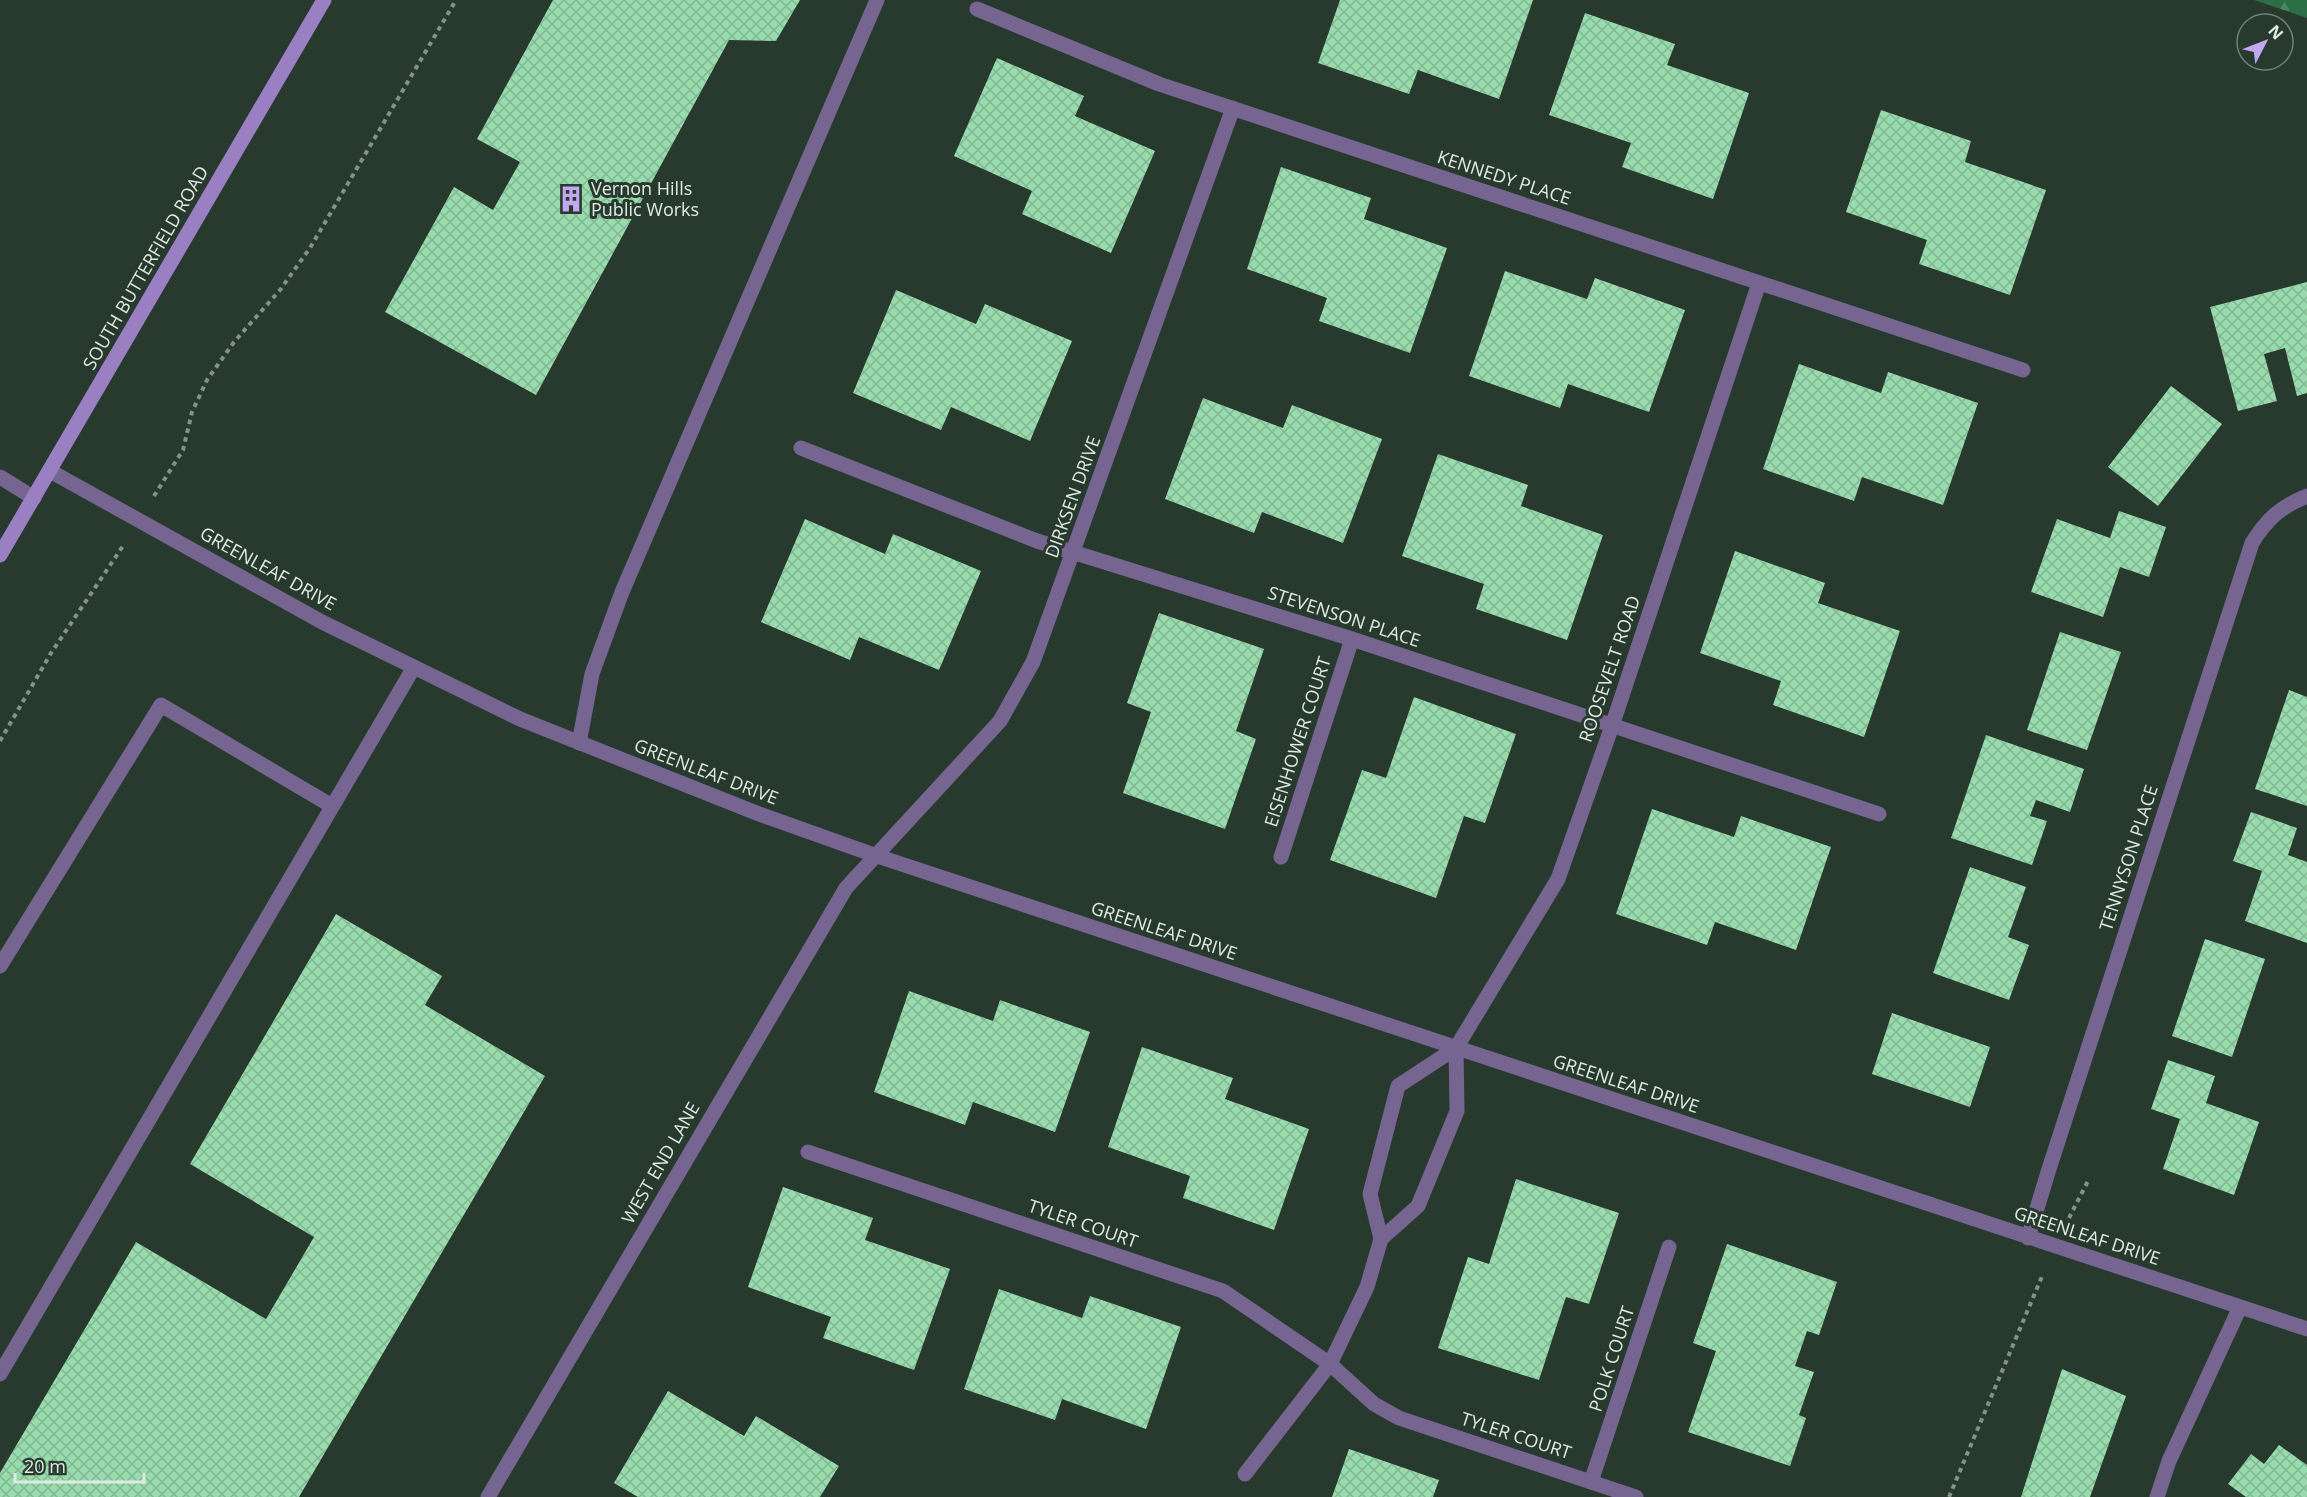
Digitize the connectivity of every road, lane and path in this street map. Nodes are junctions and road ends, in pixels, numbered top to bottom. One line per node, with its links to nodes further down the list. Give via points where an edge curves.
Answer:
1 (324, 0): 9 (main road, SOUTH BUTTERFIELD ROAD)
2 (456, 0): 13 (path, via 310,248 207,380 192,412 183,450)
3 (877, 0): 20 (street, via 622,592 592,674)
4 (977, 9): 5 (street, KENNEDY PLACE, via 1159,84)
5 (1233, 108): 6 (street, KENNEDY PLACE); 14 (street, DIRKSEN DRIVE)
6 (1760, 283): 7 (street, KENNEDY PLACE); 18 (street, ROOSEVELT ROAD)
7 (2023, 370)
8 (801, 448): 14 (street, STEVENSON PLACE, via 1029,538)
9 (50, 471): 12 (main road, SOUTH BUTTERFIELD ROAD); 13 (street, GREENLEAF DRIVE)
10 (0, 477): 12 (street)
11 (2307, 496): 29 (street, TENNYSON PLACE, via 2288,504 2265,523 2252,543)
12 (34, 498): 15 (main road, SOUTH BUTTERFIELD ROAD)
13 (139, 520): 17 (street, GREENLEAF DRIVE, via 322,622); 19 (path, via 51,653)
14 (1074, 551): 16 (street, STEVENSON PLACE); 23 (street, DIRKSEN DRIVE, via 1033,662 1000,721)
15 (0, 555)
16 (1352, 639): 18 (street, STEVENSON PLACE); 24 (street, EISENHOWER COURT)
17 (414, 667): 20 (street, GREENLEAF DRIVE); 21 (street)
18 (1612, 726): 22 (street, STEVENSON PLACE); 26 (street, ROOSEVELT ROAD, via 1558,879)
19 (0, 741)
20 (579, 743): 23 (street, GREENLEAF DRIVE)
21 (332, 806): 25 (street, via 161,705); 36 (street)
22 (1879, 814)
23 (876, 856): 26 (street, GREENLEAF DRIVE); 39 (street, WEST END LANE, via 846,888)
24 (1281, 857)
25 (0, 966)
26 (1456, 1048): 29 (street, GREENLEAF DRIVE); 30 (street, via 1457,1111 1418,1206); 30 (street, via 1398,1086 1370,1194)
27 (808, 1152): 35 (street, TYLER COURT, via 1223,1291)
28 (2089, 1179): 31 (path)
29 (2028, 1238): 31 (street, GREENLEAF DRIVE)
30 (1381, 1239): 35 (street, via 1367,1287)
31 (2054, 1246): 33 (street, GREENLEAF DRIVE); 41 (path)
32 (1669, 1247): 38 (street, POLK COURT)
33 (2240, 1307): 34 (street, GREENLEAF DRIVE); 42 (street, via 2169,1461)
34 (2307, 1329)
35 (1330, 1364): 37 (street); 38 (street, TYLER COURT, via 1374,1404 1399,1418)
36 (0, 1374)
37 (1245, 1474)
38 (1592, 1482): 40 (street, TYLER COURT)
39 (488, 1497)
40 (1636, 1497)
41 (1949, 1497)
42 (2157, 1497)

